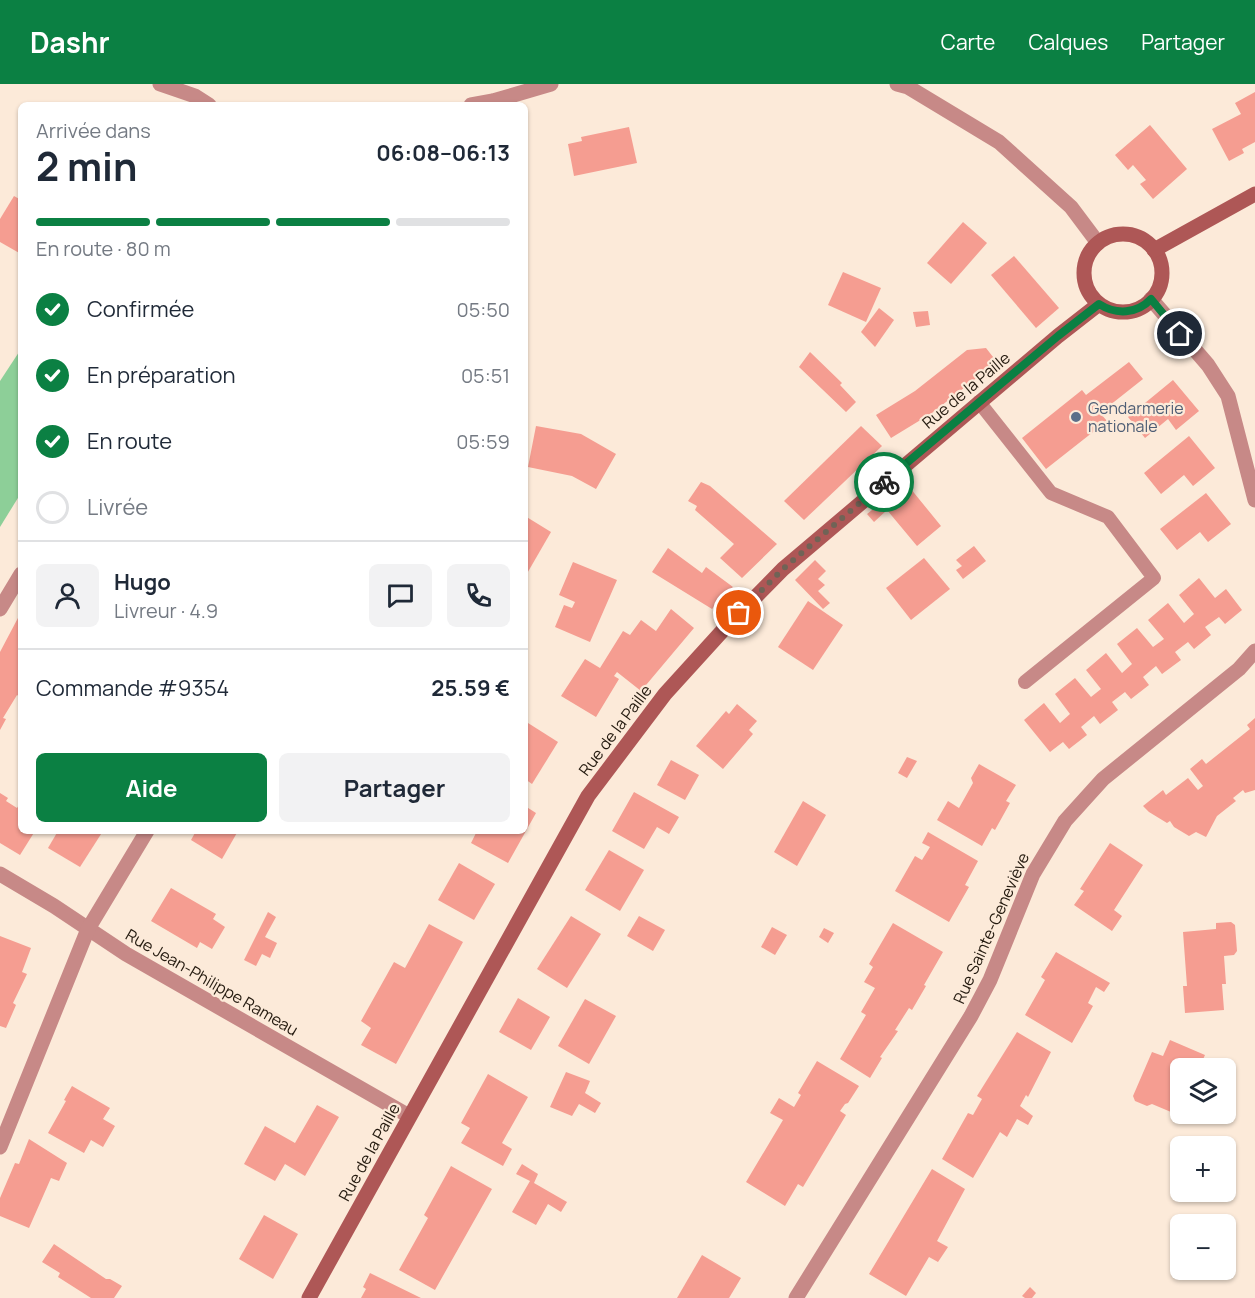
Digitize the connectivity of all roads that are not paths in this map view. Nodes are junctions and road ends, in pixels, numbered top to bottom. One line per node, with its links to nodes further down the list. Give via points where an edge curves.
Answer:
1 (160, 84): 4 (street)
2 (551, 84): 5 (street)
3 (905, 85): 7 (street, via 999,142 1071,207)
4 (204, 102)
5 (488, 102)
6 (1255, 194): 8 (street)
7 (1098, 243): 8 (street, via 1112,236 1128,235); 10 (street, via 1088,255 1084,274 1089,293)
8 (1154, 250): 9 (street, via 1161,275)
9 (1151, 299): 10 (street, via 1126,312); 12 (street, via 1219,378 1228,396)
10 (1099, 304): 11 (street, Rue de la Paille)
11 (979, 402): 16 (lane, via 1051,493 1108,517 1154,579); 20 (street, Rue de la Paille, via 783,569 665,694 588,796)
12 (1255, 500)
13 (18, 579): 14 (street)
14 (0, 609)
15 (1255, 651): 23 (street, Rue Sainte-Geneviève, via 1239,669 1103,779 1065,821 1033,874 990,980 971,1016)
16 (1025, 682)
17 (145, 834): 19 (street)
18 (0, 874): 19 (street, Rue Jean-Philippe Rameau)
19 (88, 929): 20 (street, Rue Jean-Philippe Rameau); 21 (street)
20 (410, 1116): 22 (street, Rue de la Paille)
21 (0, 1147)
22 (309, 1298)
23 (796, 1298)

